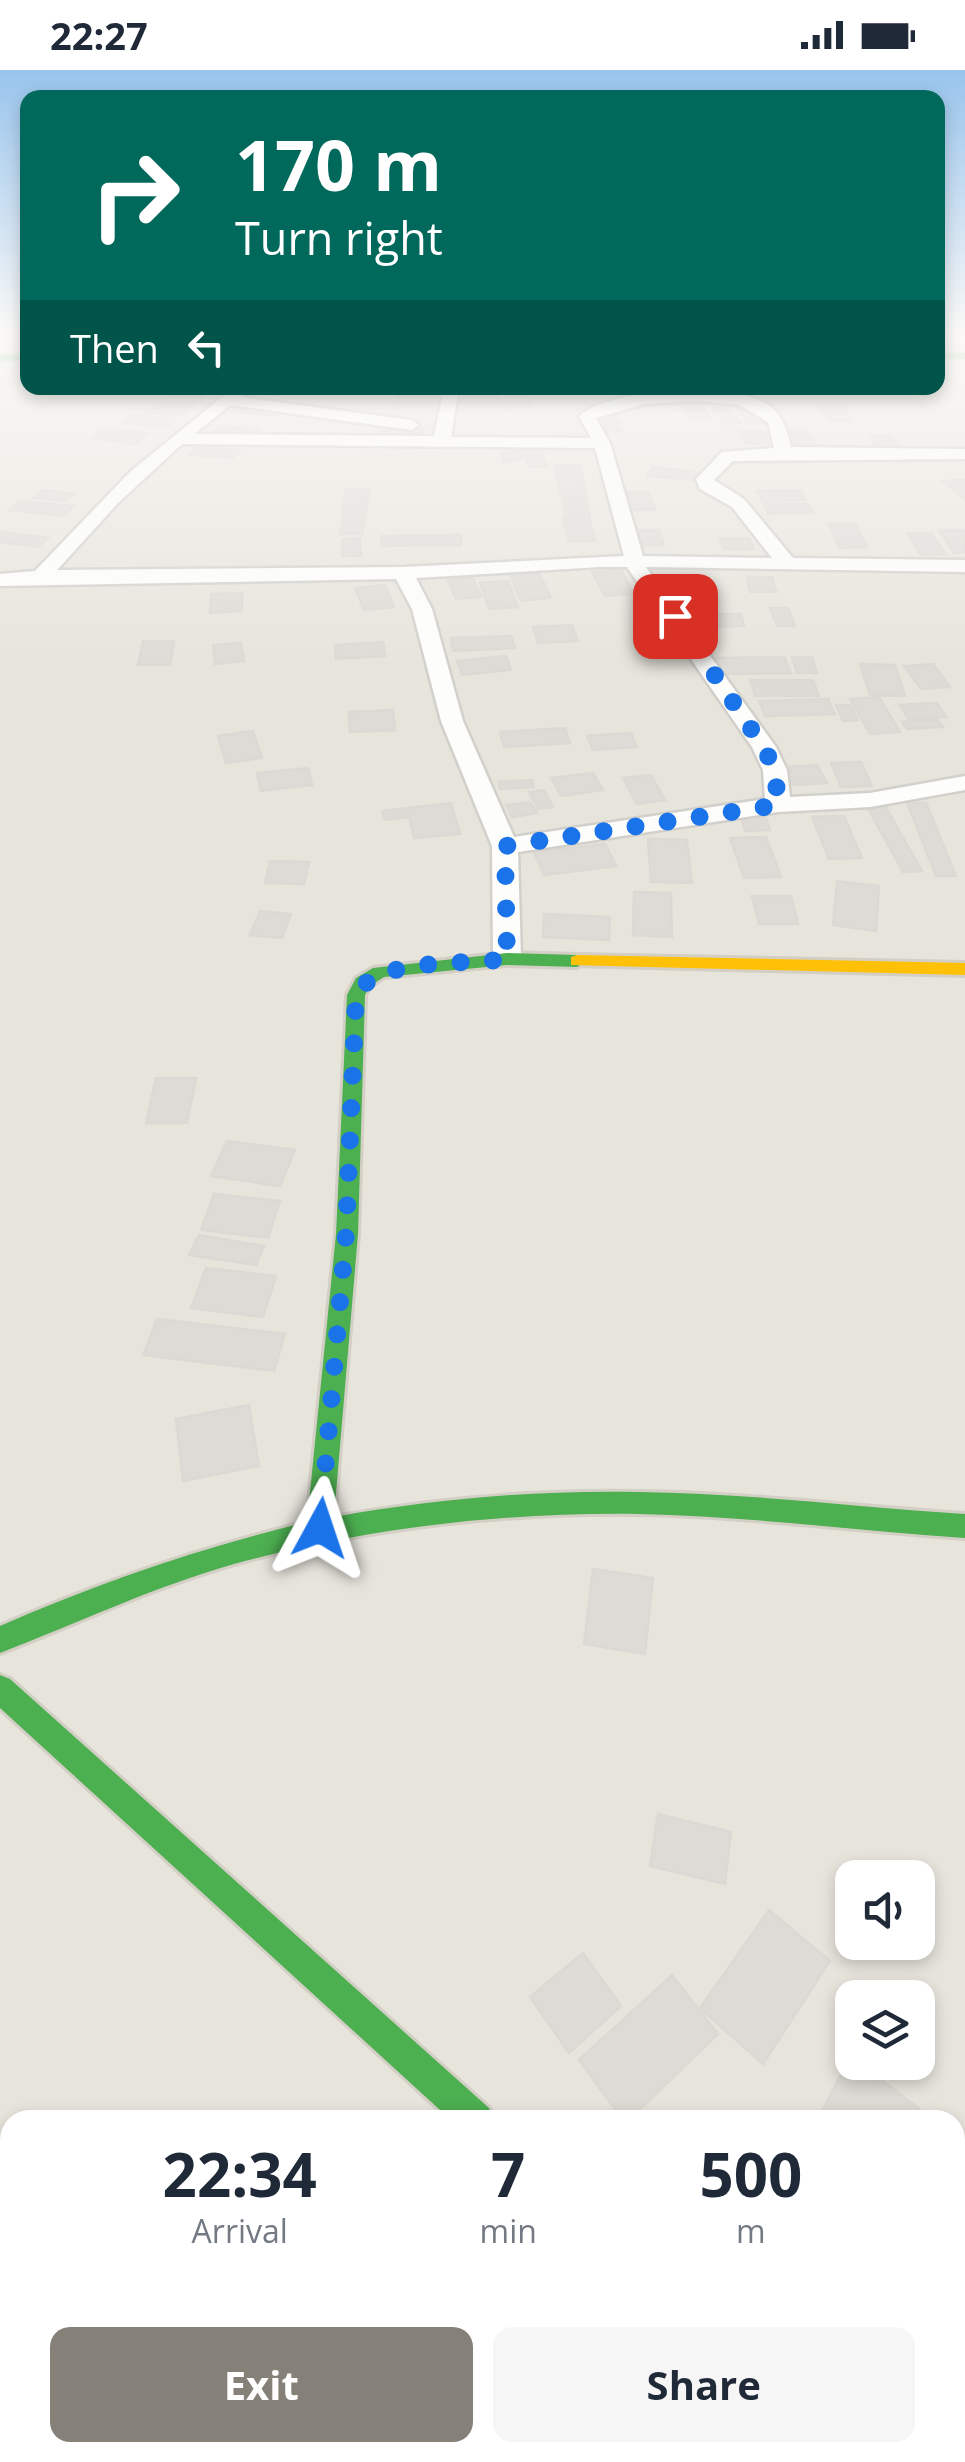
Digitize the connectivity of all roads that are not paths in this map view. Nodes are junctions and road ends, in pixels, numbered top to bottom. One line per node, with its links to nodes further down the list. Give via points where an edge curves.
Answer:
1 (170, 445): 10 (street, via 97,511)
2 (602, 445): 6 (street)
3 (782, 445): 4 (street)
4 (784, 452): 5 (street); 7 (street, via 728,456 706,485 738,504)
5 (965, 454)
6 (634, 562): 7 (street); 9 (street); 13 (street, via 764,748 775,770)
7 (786, 562): 8 (street)
8 (962, 571)
9 (403, 574): 10 (street); 14 (street, via 422,609 452,721)
10 (41, 576): 11 (street)
11 (0, 580)
12 (965, 782): 13 (street, via 870,800)
13 (778, 805): 14 (street)
14 (505, 846): 15 (street)
15 (507, 959): 16 (street); 18 (street, via 379,972 356,995 346,1234)
16 (965, 969)
17 (965, 1526): 18 (street, via 596,1502)
18 (320, 1528): 19 (street, via 88,1600)
19 (0, 1640)
20 (0, 1689): 21 (street)
21 (465, 2110)

